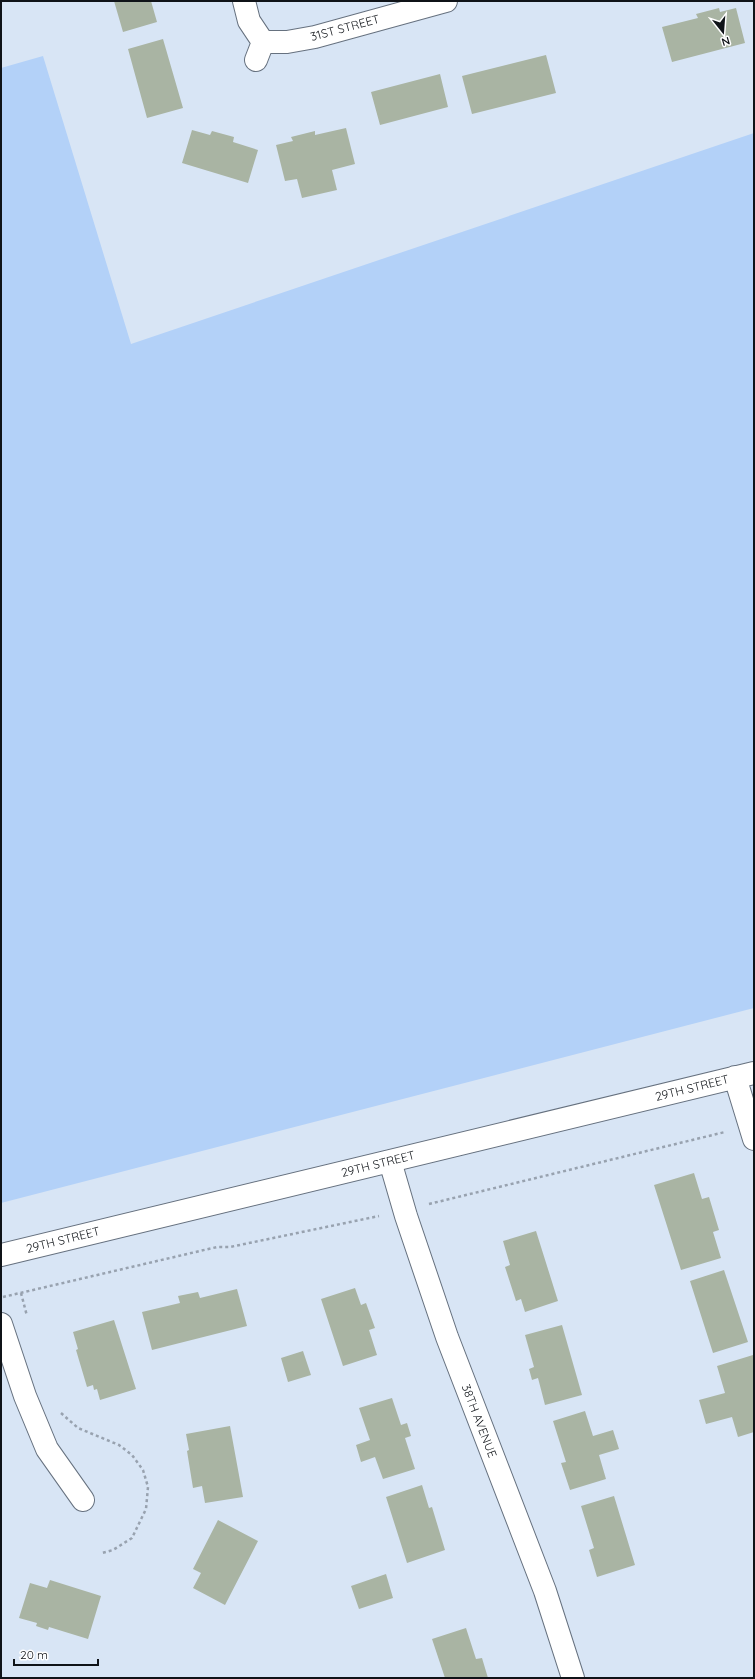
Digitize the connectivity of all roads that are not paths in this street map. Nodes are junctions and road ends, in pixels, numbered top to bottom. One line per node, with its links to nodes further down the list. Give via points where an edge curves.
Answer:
1 (244, 1): 2 (street, 31ST STREET, via 260,51)
2 (446, 1)
3 (744, 1075): 4 (street); 5 (street, 29TH STREET)
4 (754, 1139)
5 (390, 1161): 6 (street, 29TH STREET); 9 (street, 38TH AVENUE, via 447,1338 545,1592)
6 (1, 1255)
7 (1, 1324): 8 (street, via 25,1396 47,1449)
8 (83, 1500)
9 (573, 1678)

